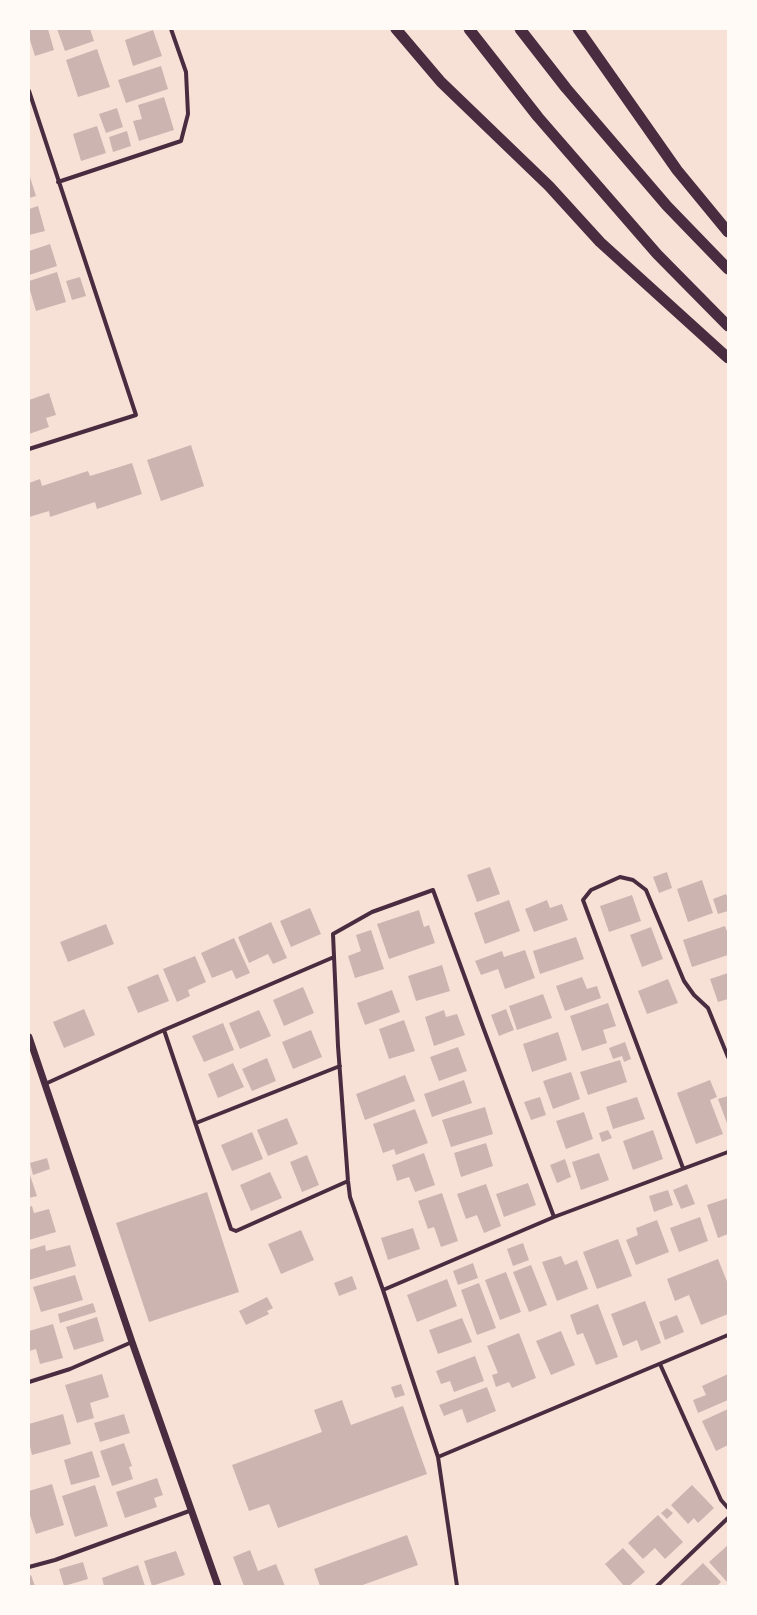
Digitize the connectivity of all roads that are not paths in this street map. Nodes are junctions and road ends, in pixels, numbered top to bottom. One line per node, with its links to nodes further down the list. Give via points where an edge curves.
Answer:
1 (171, 29): 7 (street, via 186,72 188,114 181,141)
2 (396, 29): 11 (highway, via 441,82 550,186 600,242)
3 (469, 29): 10 (highway, via 538,117 657,254)
4 (520, 29): 9 (highway, via 566,88 667,206)
5 (578, 29): 8 (highway, via 677,170)
6 (29, 92): 7 (street)
7 (58, 182): 12 (street, via 136,415)
8 (728, 232)
9 (728, 269)
10 (728, 326)
11 (728, 358)
12 (29, 449)
13 (334, 958): 14 (street); 17 (street); 23 (street, via 333,934 372,912 433,890)
14 (164, 1030): 18 (street); 19 (street)
15 (29, 1037): 18 (street)
16 (728, 1057): 21 (street, via 708,1008 684,981 646,890 634,880 620,877 591,890 583,900)
17 (340, 1066): 19 (street); 22 (street)
18 (45, 1084): 26 (street)
19 (196, 1124): 22 (street, via 231,1229 236,1231)
20 (728, 1152): 21 (street)
21 (683, 1168): 23 (street)
22 (348, 1181): 24 (street, via 350,1197)
23 (554, 1218): 24 (street)
24 (383, 1290): 29 (street)
25 (728, 1335): 27 (street)
26 (132, 1342): 28 (street, via 70,1369); 31 (street)
27 (660, 1364): 29 (street); 30 (street, via 721,1500)
28 (29, 1382)
29 (438, 1457): 35 (street)
30 (728, 1508)
31 (192, 1510): 33 (street); 34 (street)
32 (728, 1518): 36 (street)
33 (29, 1567)
34 (218, 1586)
35 (457, 1586)
36 (657, 1586)

